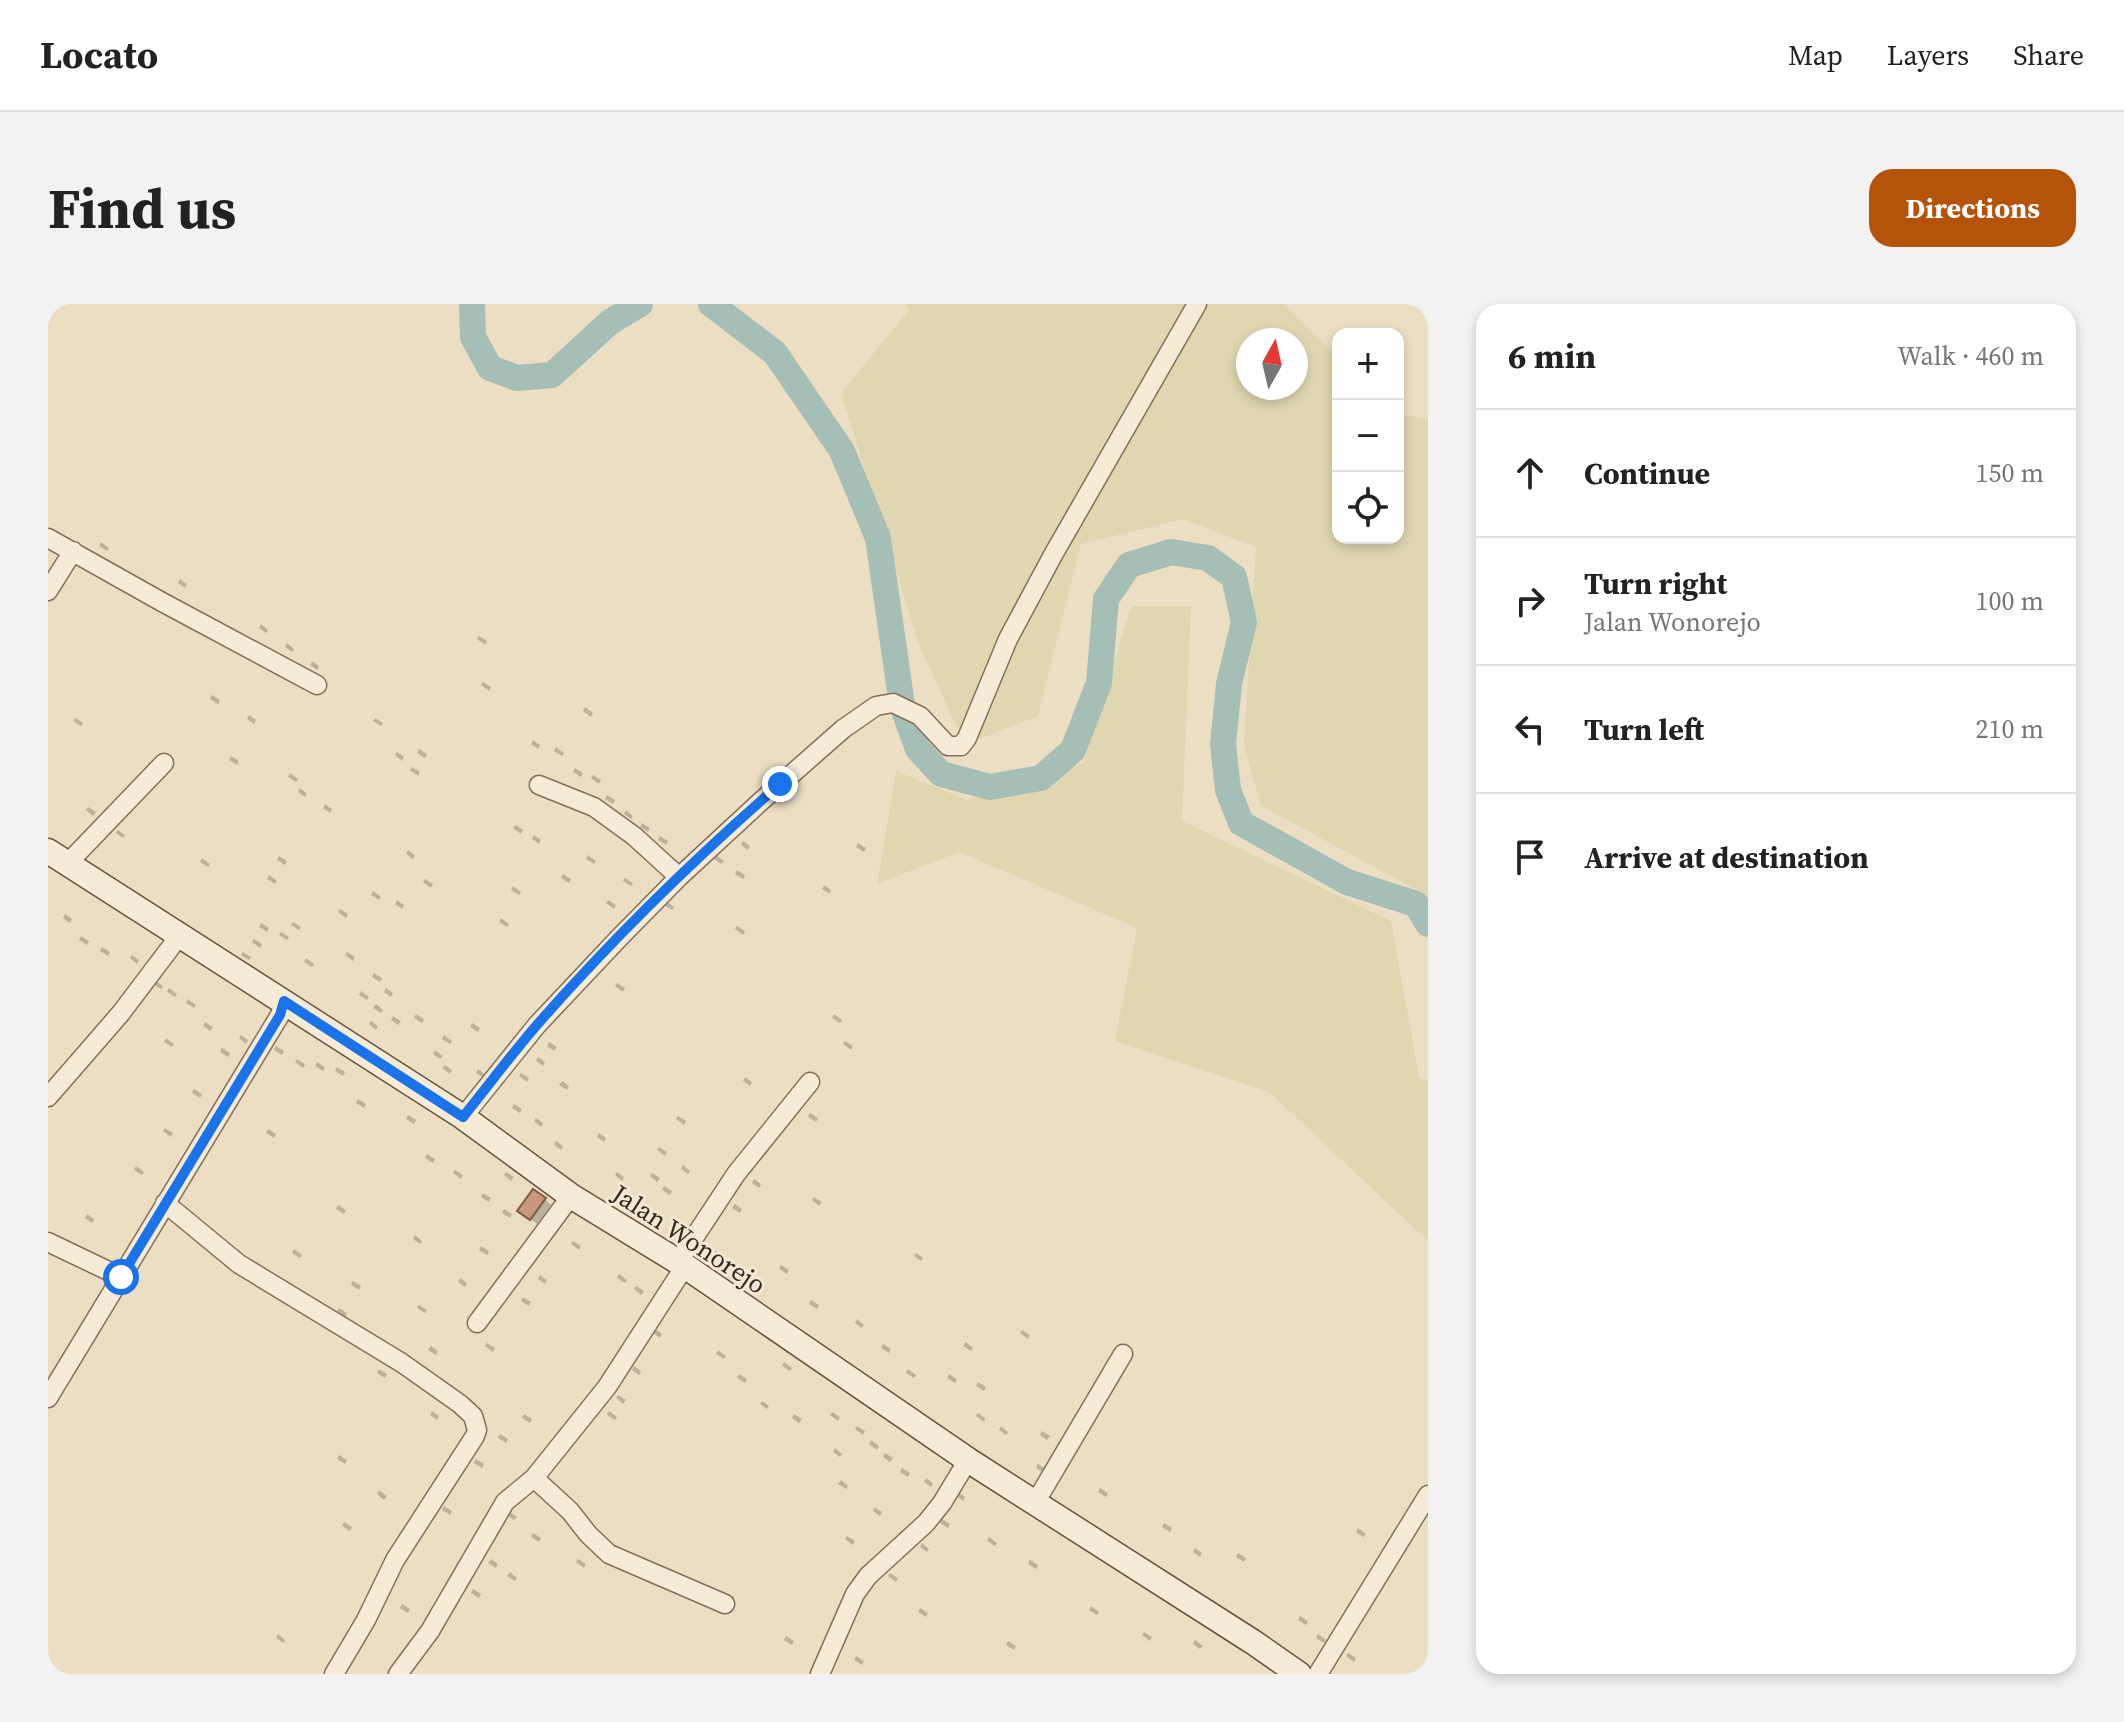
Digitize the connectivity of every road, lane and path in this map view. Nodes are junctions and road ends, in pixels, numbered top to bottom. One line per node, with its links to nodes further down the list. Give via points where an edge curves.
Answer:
1 (1197, 304): 9 (street, via 1008,639 964,743 948,746 920,716 904,708 876,706 843,729)
2 (48, 538): 3 (street)
3 (73, 551): 4 (street); 5 (street)
4 (48, 591)
5 (317, 685)
6 (164, 763): 8 (street)
7 (539, 785): 9 (street, via 594,807)
8 (58, 858): 10 (street, Jalan Wonorejo)
9 (679, 877): 14 (street, via 537,1025)
10 (180, 935): 11 (street, Jalan Wonorejo); 13 (street)
11 (284, 1001): 14 (street, Jalan Wonorejo); 16 (street)
12 (810, 1082): 18 (street, via 736,1174)
13 (48, 1097)
14 (463, 1117): 15 (street, Jalan Wonorejo)
15 (571, 1196): 18 (street, Jalan Wonorejo); 20 (street)
16 (165, 1203): 19 (street); 28 (street, via 239,1264 413,1371 473,1416 475,1436 395,1560)
17 (48, 1242): 19 (street)
18 (681, 1264): 23 (street, Jalan Wonorejo); 24 (street, via 607,1387)
19 (121, 1277): 22 (street)
20 (477, 1323)
21 (1123, 1354): 26 (street)
22 (48, 1398)
23 (968, 1460): 26 (street, Jalan Wonorejo); 30 (street, via 926,1523 855,1594)
24 (534, 1478): 27 (street, via 609,1554); 29 (street, via 505,1502 430,1631)
25 (1428, 1495): 32 (street)
26 (1035, 1503): 31 (street, Jalan Wonorejo)
27 (725, 1604)
28 (334, 1674)
29 (398, 1674)
30 (820, 1674)
31 (1299, 1674)
32 (1318, 1674)

